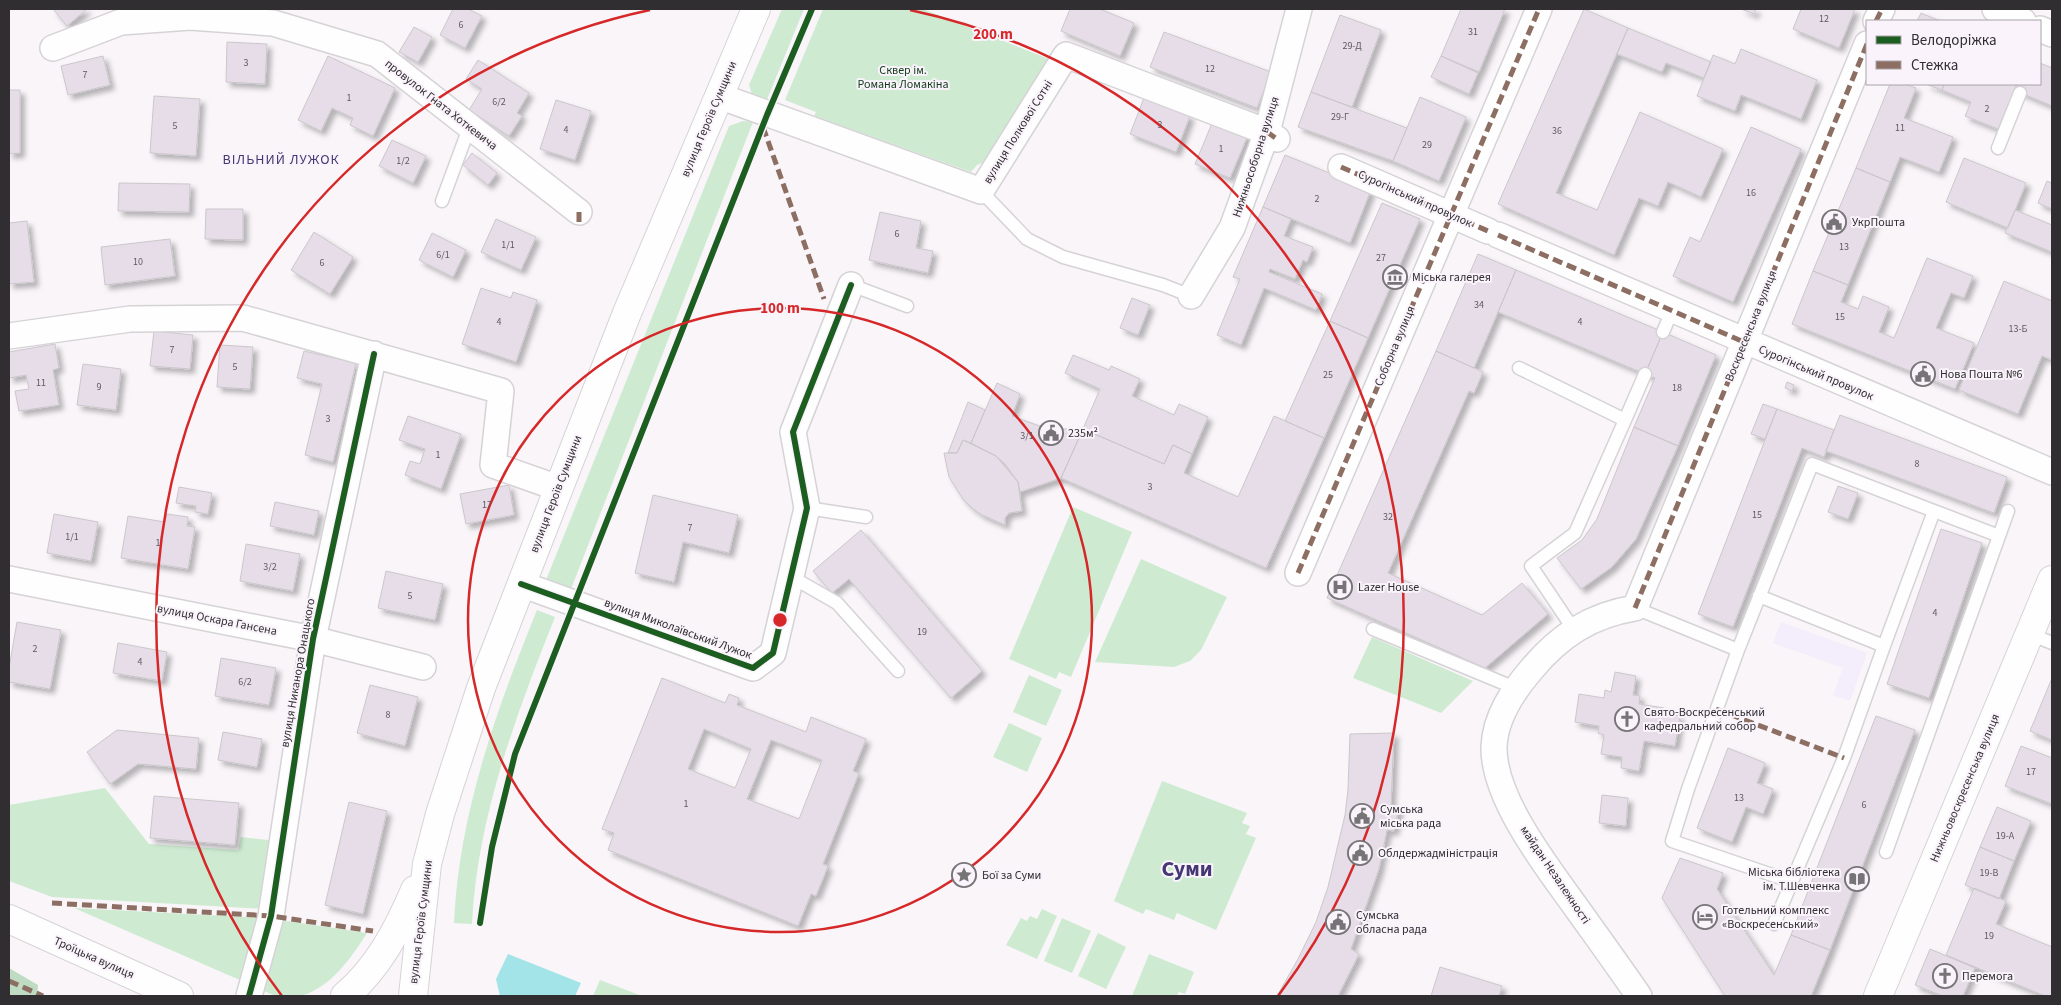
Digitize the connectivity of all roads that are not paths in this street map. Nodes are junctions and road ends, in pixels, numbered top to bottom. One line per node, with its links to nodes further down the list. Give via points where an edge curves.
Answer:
1 (756, 9): 10 (main road, вулиця Героїв Сумщини)
2 (1299, 9): 12 (street, Нижньособорна вулиця)
3 (1539, 9): 18 (street, Соборна вулиця)
4 (1995, 9): 6 (street)
5 (126, 15): 8 (street, провулок Гната Хоткевича); 11 (street, провулок Гната Хоткевича, via 273,23 377,54)
6 (2021, 20)
7 (1866, 46): 23 (street, Воскресенська вулиця)
8 (53, 48)
9 (2020, 93): 13 (lane)
10 (719, 96): 15 (street, вулиця Полкової Сотні); 29 (main road, вулиця Героїв Сумщини, via 627,313)
11 (469, 128): 16 (lane); 17 (street, провулок Гната Хоткевича)
12 (1272, 135): 15 (street, вулиця Полкової Сотні, via 1066,55); 20 (street, Нижньособорна вулиця, via 1232,228)
13 (1998, 148)
14 (1341, 167): 18 (street, Сурогінський провулок)
15 (981, 191): 20 (lane, via 1027,239 1063,257)
16 (442, 201)
17 (579, 212)
18 (1451, 215): 23 (street, Сурогінський провулок, via 1668,322); 35 (street, Соборна вулиця)
19 (851, 285): 21 (lane); 30 (street, вулиця Миколаївський Лужок, via 793,432)
20 (1191, 296)
21 (907, 306)
22 (9, 336): 24 (street, via 130,319 243,318)
23 (1744, 342): 28 (street, Сурогінський провулок); 41 (street, Воскресенська вулиця)
24 (374, 354): 29 (street, via 501,391 493,465); 45 (street, вулиця Никанора Онацького)
25 (1519, 368): 27 (lane)
26 (1645, 374): 27 (lane)
27 (1625, 420): 43 (lane, via 1575,533 1530,566)
28 (2052, 472)
29 (558, 488): 39 (main road, вулиця Героїв Сумщини)
30 (807, 508): 33 (lane); 36 (street, вулиця Миколаївський Лужок)
31 (1934, 511): 34 (lane); 40 (lane, via 1812,464); 46 (lane)
32 (2008, 511): 34 (lane)
33 (866, 517)
34 (1999, 536): 51 (lane)
35 (1298, 573)
36 (790, 576): 39 (street, вулиця Миколаївський Лужок, via 773,653 753,668); 49 (lane, via 837,603)
37 (9, 579): 45 (street, вулиця Оскара Гансена)
38 (2052, 580): 44 (main road, Нижньовоскресенська вулиця)
39 (521, 584): 52 (main road, вулиця Героїв Сумщини, via 481,688)
40 (1759, 596): 46 (lane); 47 (lane)
41 (1635, 608): 43 (street, майдан Незалежності, via 1612,612); 47 (lane)
42 (1373, 629): 50 (lane)
43 (1574, 630): 50 (street, майдан Незалежності, via 1547,651)
44 (2041, 638): 61 (main road, Нижньовоскресенська вулиця)
45 (313, 639): 48 (street, вулиця Оскара Гансена); 57 (street, вулиця Никанора Онацького, via 271,916)
46 (1884, 646): 53 (lane, via 1844,758)
47 (1738, 650): 53 (lane, via 1672,840)
48 (423, 667)
49 (898, 671)
50 (1515, 688): 60 (street, майдан Незалежності, via 1500,717 1494,745 1496,770 1508,802 1544,862)
51 (1886, 852)
52 (427, 864): 58 (main road, via 384,953 362,982); 59 (main road, вулиця Героїв Сумщини)
53 (1790, 882): 55 (lane)
54 (9, 919): 56 (main road, Троїцька вулиця)
55 (1774, 924)
56 (179, 996)
57 (249, 996)
58 (345, 996)
59 (413, 996)
60 (1639, 996)
61 (1878, 996)

